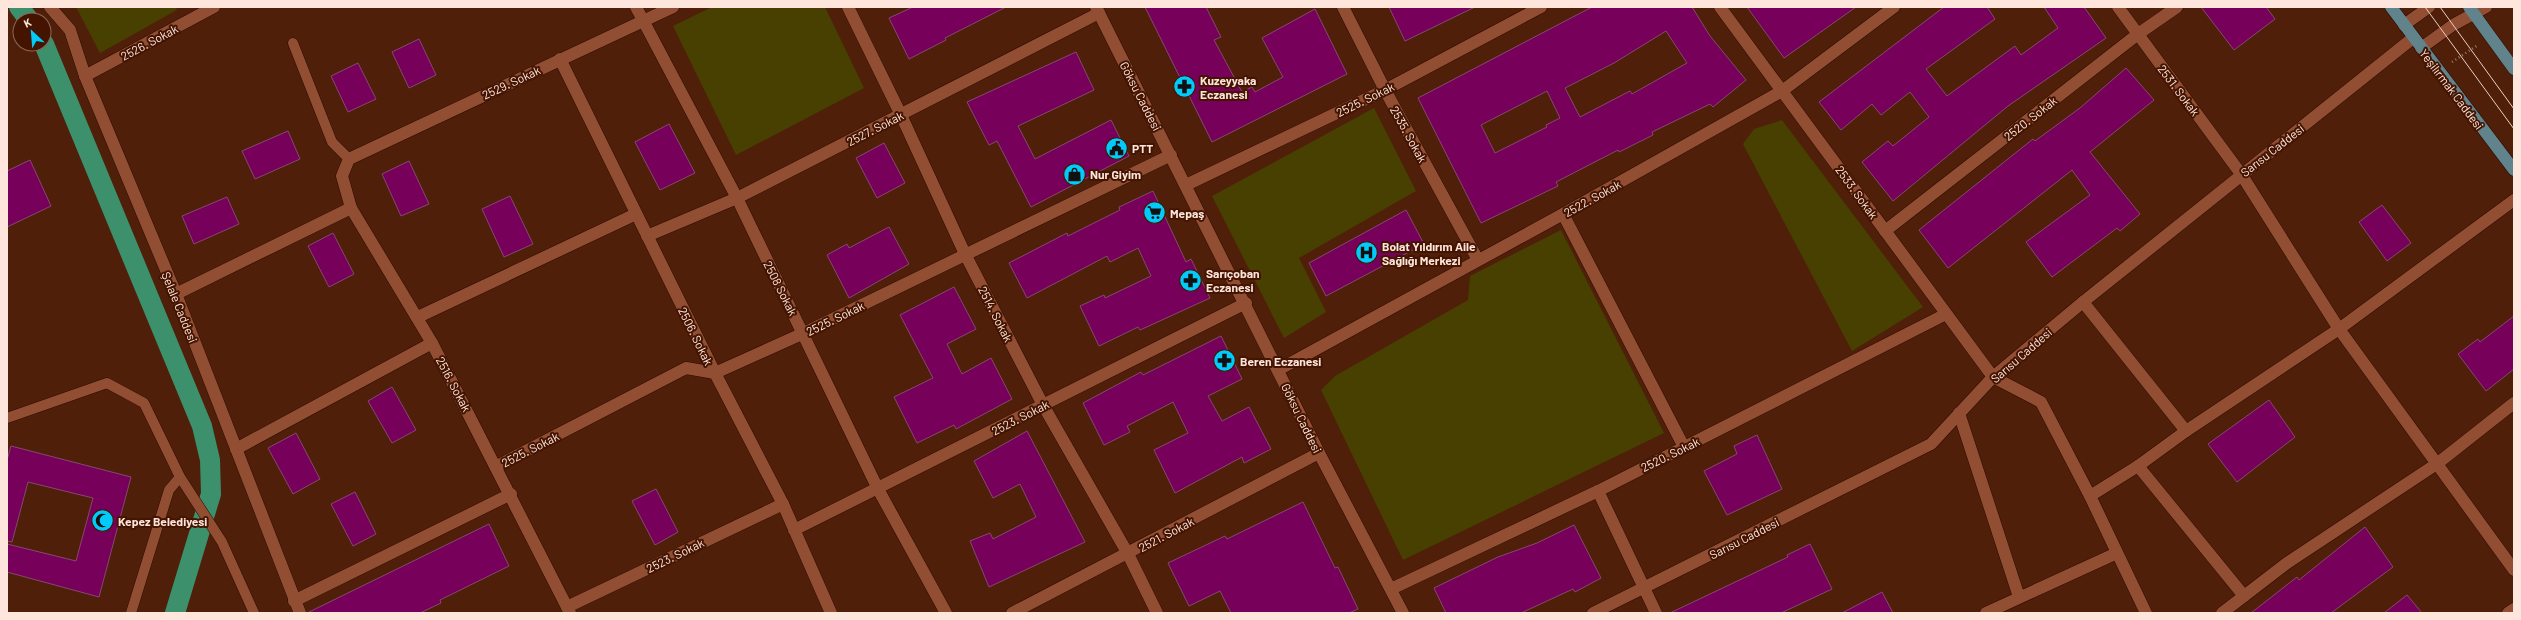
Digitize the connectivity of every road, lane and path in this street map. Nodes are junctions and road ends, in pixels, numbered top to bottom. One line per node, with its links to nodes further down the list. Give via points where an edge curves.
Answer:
1 (50, 7): 28 (street, Şelale Caddesi, via 70,30)
2 (214, 7): 15 (street, 2526. Sokak)
3 (636, 7): 18 (street, 2508 Sokak)
4 (673, 7): 18 (street, 2529. Sokak)
5 (848, 7): 31 (street, 2514. Sokak)
6 (1343, 7): 29 (street, 2535. Sokak)
7 (1541, 7): 29 (street, 2525. Sokak)
8 (1720, 7): 30 (street, 2533. Sokak)
9 (1894, 7): 30 (street, 2522. Sokak)
10 (2118, 7): 20 (street, 2531. Sokak)
11 (2177, 7): 20 (street, 2520. Sokak)
12 (2391, 7): 19 (main road, Yeşilırmak Caddesi)
13 (2429, 7): 19 (street)
14 (2486, 7): 17 (street)
15 (201, 10): 28 (street, 2526. Sokak)
16 (1098, 10): 31 (street, 2527. Sokak); 32 (street, Göksu Caddesi)
17 (2472, 11): 21 (main road); 24 (street)
18 (644, 22): 25 (street, 2529. Sokak); 37 (street, 2508 Sokak)
19 (2404, 25): 22 (main road, Yeşilırmak Caddesi)
20 (2138, 34): 35 (street, 2531. Sokak); 42 (street, 2520. Sokak)
21 (2490, 37): 26 (main road); 27 (path)
22 (2413, 38): 24 (main road, Yeşilırmak Caddesi); 35 (street, Sarısu Caddesi)
23 (292, 43): 33 (lane, via 332,142)
24 (2421, 48): 27 (main road, Yeşilırmak Caddesi)
25 (560, 58): 33 (street, 2529. Sokak); 40 (street, 2506. Sokak)
26 (2514, 69)
27 (2438, 71): 34 (main road, Yeşilırmak Caddesi)
28 (85, 76): 46 (street, Şelale Caddesi)
29 (1385, 90): 36 (street, 2525. Sokak); 45 (street, 2535. Sokak)
30 (1782, 91): 41 (street, 2522. Sokak); 42 (street, 2533. Sokak)
31 (901, 115): 37 (street, 2527. Sokak); 44 (street, 2514. Sokak)
32 (1171, 155): 36 (street, Göksu Caddesi); 44 (street, 2525. Sokak)
33 (349, 159): 39 (street, 2516. Sokak, via 342,176)
34 (2514, 170)
35 (2241, 174): 47 (street, Sarısu Caddesi); 51 (street, 2531. Sokak)
36 (1186, 185): 48 (street, Göksu Caddesi)
37 (737, 198): 43 (street, 2527. Sokak); 52 (street, 2508 Sokak)
38 (2514, 200): 51 (street)
39 (351, 208): 46 (street); 50 (street, 2516. Sokak)
40 (636, 214): 43 (street, 2506. Sokak); 50 (street)
41 (1563, 214): 45 (street, 2522. Sokak); 62 (street)
42 (1885, 231): 49 (street, 2533. Sokak)
43 (647, 236): 55 (street, 2506. Sokak)
44 (965, 254): 52 (street, 2525. Sokak); 58 (street, 2514. Sokak)
45 (1478, 260): 54 (street, 2522. Sokak)
46 (176, 294): 63 (street, Şelale Caddesi)
47 (2083, 302): 56 (street, Sarısu Caddesi); 61 (street)
48 (1246, 303): 54 (street, Göksu Caddesi); 58 (street, 2523. Sokak)
49 (1946, 314): 56 (street, 2533. Sokak); 62 (street, 2520. Sokak)
50 (418, 317): 53 (street, 2516. Sokak)
51 (2339, 329): 61 (street); 65 (street, 2531. Sokak)
52 (804, 334): 55 (street, 2525. Sokak); 69 (street, 2508 Sokak)
53 (432, 343): 63 (street); 66 (street, 2516. Sokak)
54 (1278, 370): 64 (street, Göksu Caddesi)
55 (715, 373): 66 (street, 2525. Sokak, via 686,368); 73 (street, 2506. Sokak)
56 (1993, 377): 59 (street, Sarısu Caddesi); 72 (street, via 2040,402)
57 (2514, 403): 65 (street)
58 (1043, 405): 69 (street, 2523. Sokak); 76 (street, 2514. Sokak)
59 (1959, 413): 78 (street, Sarısu Caddesi, via 1930,444); 81 (street)
60 (7, 418): 68 (lane, via 107,383 144,404)
61 (2186, 431): 67 (street)
62 (1684, 447): 70 (street, 2520. Sokak)
63 (236, 449): 82 (street, Şelale Caddesi)
64 (1319, 453): 76 (street, 2521. Sokak); 79 (street, Göksu Caddesi)
65 (2438, 463): 77 (street, 2531. Sokak); 80 (street, via 2286,563)
66 (497, 466): 71 (street, 2516. Sokak)
67 (2138, 466): 72 (street); 80 (street)
68 (180, 477): 86 (lane, via 169,490); 87 (lane, via 222,542)
69 (878, 489): 74 (street, 2523. Sokak); 90 (street, 2508 Sokak)
70 (1598, 491): 78 (street); 79 (street, 2520. Sokak)
71 (511, 494): 82 (street); 84 (street, 2516. Sokak)
72 (2090, 496): 75 (street)
73 (783, 504): 74 (street, 2506. Sokak); 84 (street, 2523. Sokak)
74 (794, 530): 89 (street, 2506. Sokak)
75 (2117, 552): 81 (street); 96 (street)
76 (1128, 554): 91 (street, 2521. Sokak); 92 (street, 2514. Sokak)
77 (2514, 570)
78 (1644, 588): 94 (street, Sarısu Caddesi); 95 (street)
79 (1391, 589): 93 (street, Göksu Caddesi)
80 (2244, 596): 97 (street)
81 (2019, 597): 85 (street)
82 (294, 601): 88 (street, Şelale Caddesi)
83 (2514, 608): 98 (street)
84 (569, 610)
85 (1994, 611)
86 (131, 613)
87 (254, 613)
88 (300, 613)
89 (831, 613)
90 (946, 613)
91 (1012, 613)
92 (1158, 613)
93 (1403, 613)
94 (1593, 613)
95 (1656, 613)
96 (2146, 613)
97 (2222, 613)
98 (2508, 613)

